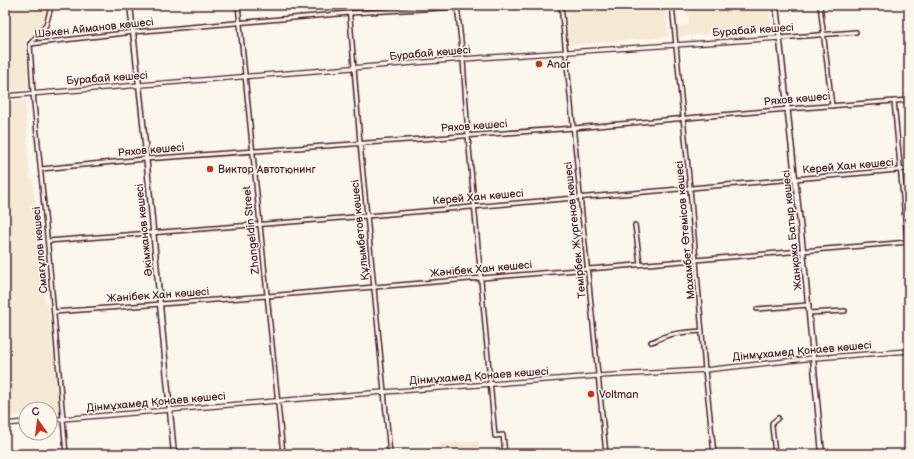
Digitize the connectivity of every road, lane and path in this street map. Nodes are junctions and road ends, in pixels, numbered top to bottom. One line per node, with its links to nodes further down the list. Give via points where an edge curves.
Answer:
1 (53, 5): 17 (street, via 46,25)
2 (130, 5): 13 (main road, Әкімжанов көшесі)
3 (238, 5): 12 (street, Zhangeldin Street)
4 (349, 5): 11 (street, Құлымбетов көшесі)
5 (495, 5): 10 (street, Шәкен Айманов көшесі)
6 (561, 5): 19 (street, Темірбек Жүргенов көшесі)
7 (672, 5): 18 (street, Махамбет Өтемісов көшесі)
8 (776, 5): 16 (main road, Жанқожа Батыр көшесі)
9 (820, 5): 15 (street)
10 (457, 6): 11 (street, Шәкен Айманов көшесі); 20 (street)
11 (350, 13): 12 (street, Шәкен Айманов көшесі); 21 (street, Құлымбетов көшесі)
12 (240, 23): 13 (street, Шәкен Айманов көшесі); 22 (street, Zhangeldin Street)
13 (133, 32): 17 (street, Шәкен Айманов көшесі); 23 (main road, Әкімжанов көшесі)
14 (856, 32): 15 (street, Бурабай көшесі)
15 (824, 35): 16 (street, Бурабай көшесі); 28 (street)
16 (779, 38): 18 (street, Бурабай көшесі); 29 (main road, Жанқожа Батыр көшесі)
17 (30, 44): 24 (street, Смағұлов көшесі)
18 (676, 45): 19 (street, Бурабай көшесі); 30 (street, Махамбет Өтемісов көшесі)
19 (566, 52): 20 (street, Бурабай көшесі); 31 (street, Темірбек Жүргенов көшесі)
20 (463, 59): 21 (street, Бурабай көшесі); 32 (street)
21 (354, 68): 22 (street, Бурабай көшесі); 33 (street, Құлымбетов көшесі)
22 (244, 77): 23 (street, Бурабай көшесі); 34 (street, Zhangeldin Street)
23 (139, 85): 24 (street, Бурабай көшесі); 35 (main road, Әкімжанов көшесі)
24 (33, 93): 25 (street, Бурабай көшесі); 36 (street, Смағұлов көшесі)
25 (5, 96)
26 (909, 100): 27 (street, Ряхов көшесі)
27 (894, 101): 28 (street, Ряхов көшесі); 38 (street)
28 (832, 106): 29 (street, Ряхов көшесі)
29 (788, 109): 30 (street, Ряхов көшесі); 39 (main road, Жанқожа Батыр көшесі)
30 (683, 119): 31 (street, Ряхов көшесі); 40 (street, Махамбет Өтемісов көшесі)
31 (574, 128): 32 (street, Ряхов көшесі); 41 (street, Темірбек Жүргенов көшесі)
32 (468, 136): 33 (street, Ряхов көшесі); 42 (street)
33 (360, 143): 34 (street, Ряхов көшесі); 43 (street, Құлымбетов көшесі)
34 (252, 152): 35 (street, Ряхов көшесі); 44 (street, Zhangeldin Street)
35 (145, 159): 36 (street, Ряхов көшесі); 46 (main road, Әкімжанов көшесі)
36 (41, 169): 47 (street, Смағұлов көшесі)
37 (909, 169): 38 (street, Керей Хан көшесі)
38 (900, 170): 39 (street, Керей Хан көшесі); 48 (street)
39 (796, 180): 40 (street, Керей Хан көшесі); 49 (main road, Жанқожа Батыр көшесі)
40 (690, 188): 41 (street, Керей Хан көшесі); 50 (street, Махамбет Өтемісов көшесі)
41 (581, 198): 42 (street, Керей Хан көшесі); 53 (street, Темірбек Жүргенов көшесі)
42 (475, 207): 43 (street, Керей Хан көшесі); 54 (street)
43 (367, 216): 44 (street, Керей Хан көшесі); 55 (street, Құлымбетов көшесі)
44 (260, 224): 46 (street, Керей Хан көшесі); 56 (street, Zhangeldin Street)
45 (635, 225): 52 (street)
46 (153, 233): 47 (street, Керей Хан көшесі); 57 (main road, Әкімжанов көшесі)
47 (48, 241): 61 (street, Смағұлов көшесі)
48 (908, 242): 49 (street, Жәнібек Хан көшесі); 51 (street)
49 (803, 250): 50 (street, Жәнібек Хан көшесі); 58 (main road, Жанқожа Батыр көшесі)
50 (697, 260): 52 (street, Жәнібек Хан көшесі); 63 (street, Махамбет Өтемісов көшесі)
51 (909, 262)
52 (640, 264): 53 (street, Жәнібек Хан көшесі)
53 (588, 269): 54 (street, Жәнібек Хан көшесі); 68 (street, Темірбек Жүргенов көшесі)
54 (482, 278): 55 (street, Жәнібек Хан көшесі); 69 (street)
55 (374, 287): 56 (street, Жәнібек Хан көшесі); 70 (street, Құлымбетов көшесі)
56 (266, 296): 57 (street, Жәнібек Хан көшесі); 71 (street, Zhangeldin Street)
57 (160, 304): 61 (street, Жәнібек Хан көшесі); 72 (main road, Әкімжанов көшесі)
58 (808, 305): 59 (street); 62 (main road, Жанқожа Батыр көшесі)
59 (757, 309)
60 (845, 311): 62 (street)
61 (54, 312): 75 (street, Смағұлов көшесі)
62 (809, 314): 66 (main road, Жанқожа Батыр көшесі)
63 (702, 331): 64 (street, via 661,337); 67 (street, Махамбет Өтемісов көшесі)
64 (651, 342)
65 (909, 351): 66 (street, Дінмұхамед Қонаев көшесі)
66 (814, 358): 67 (street, Дінмұхамед Қонаев көшесі); 86 (main road, Жанқожа Батыр көшесі)
67 (705, 370): 68 (street, Дінмұхамед Қонаев көшесі); 84 (street, Махамбет Өтемісов көшесі)
68 (598, 376): 69 (street, Дінмұхамед Қонаев көшесі); 83 (street, Темірбек Жүргенов көшесі)
69 (491, 385): 70 (street, Дінмұхамед Қонаев көшесі); 82 (street, via 496,436 503,435)
70 (384, 392): 71 (street, Дінмұхамед Қонаев көшесі); 81 (street, Құлымбетов көшесі)
71 (277, 401): 72 (street, Дінмұхамед Қонаев көшесі); 80 (street, Zhangeldin Street)
72 (170, 410): 75 (street, Дінмұхамед Қонаев көшесі); 79 (main road, Әкімжанов көшесі)
73 (778, 418): 85 (street, via 772,422)
74 (58, 419): 75 (street, Дінмұхамед Қонаев көшесі)
75 (63, 419): 78 (street, Смағұлов көшесі)
76 (18, 423): 77 (street)
77 (5, 424)
78 (66, 454)
79 (174, 454)
80 (283, 454)
81 (390, 454)
82 (505, 454)
83 (606, 454)
84 (714, 454)
85 (775, 454)
86 (822, 454)

